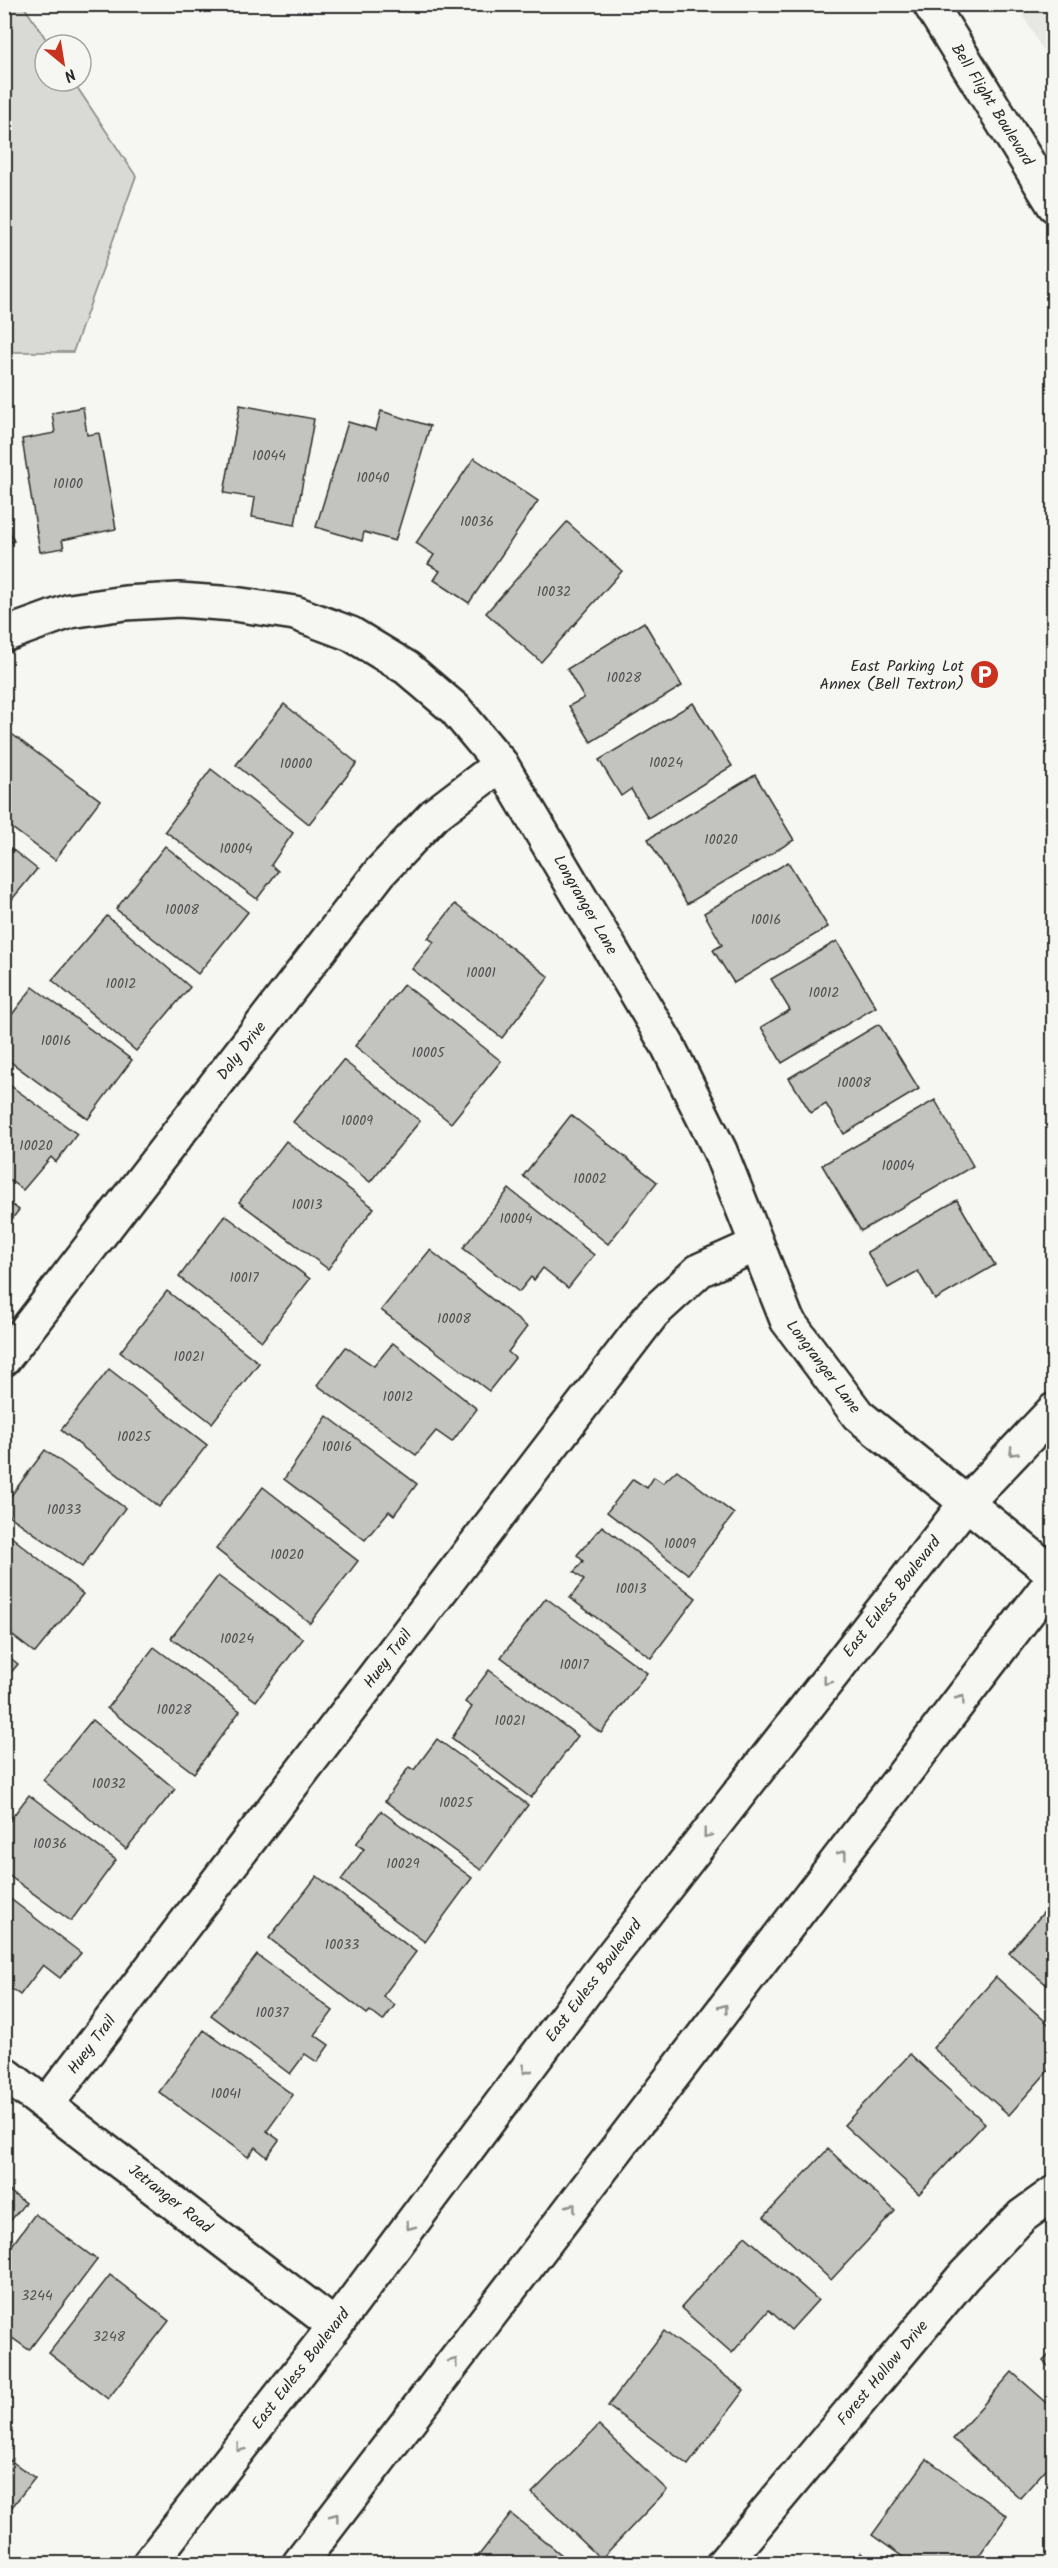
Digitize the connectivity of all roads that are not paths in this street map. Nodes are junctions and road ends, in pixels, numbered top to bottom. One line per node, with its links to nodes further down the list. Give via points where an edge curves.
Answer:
1 (934, 6): 2 (street, Bell Flight Boulevard)
2 (1053, 205)
3 (4, 635): 4 (street, Longranger Lane, via 70,611 125,603 179,600 295,614 351,634 407,668 455,709)
4 (501, 764): 5 (street, Longranger Lane, via 668,1046 720,1151); 6 (street, Daly Drive, via 434,815 380,872)
5 (756, 1245): 8 (street, Longranger Lane, via 787,1320 858,1415); 11 (street, Huey Trail, via 700,1270 653,1313)
6 (4, 1359)
7 (1053, 1410): 8 (street, East Euless Boulevard, one-way to 8)
8 (967, 1502): 9 (street, Longranger Lane); 13 (street, East Euless Boulevard, one-way to 13, via 598,1974)
9 (1053, 1576): 15 (street, one-way to 9)
10 (4, 2073): 11 (street, Jetranger Road)
11 (47, 2104): 13 (street, Jetranger Road)
12 (1053, 2193): 16 (street, Forest Hollow Drive, via 1022,2216 964,2276)
13 (335, 2326): 14 (street, East Euless Boulevard, one-way to 14)
14 (149, 2564)
15 (300, 2564)
16 (723, 2564)

